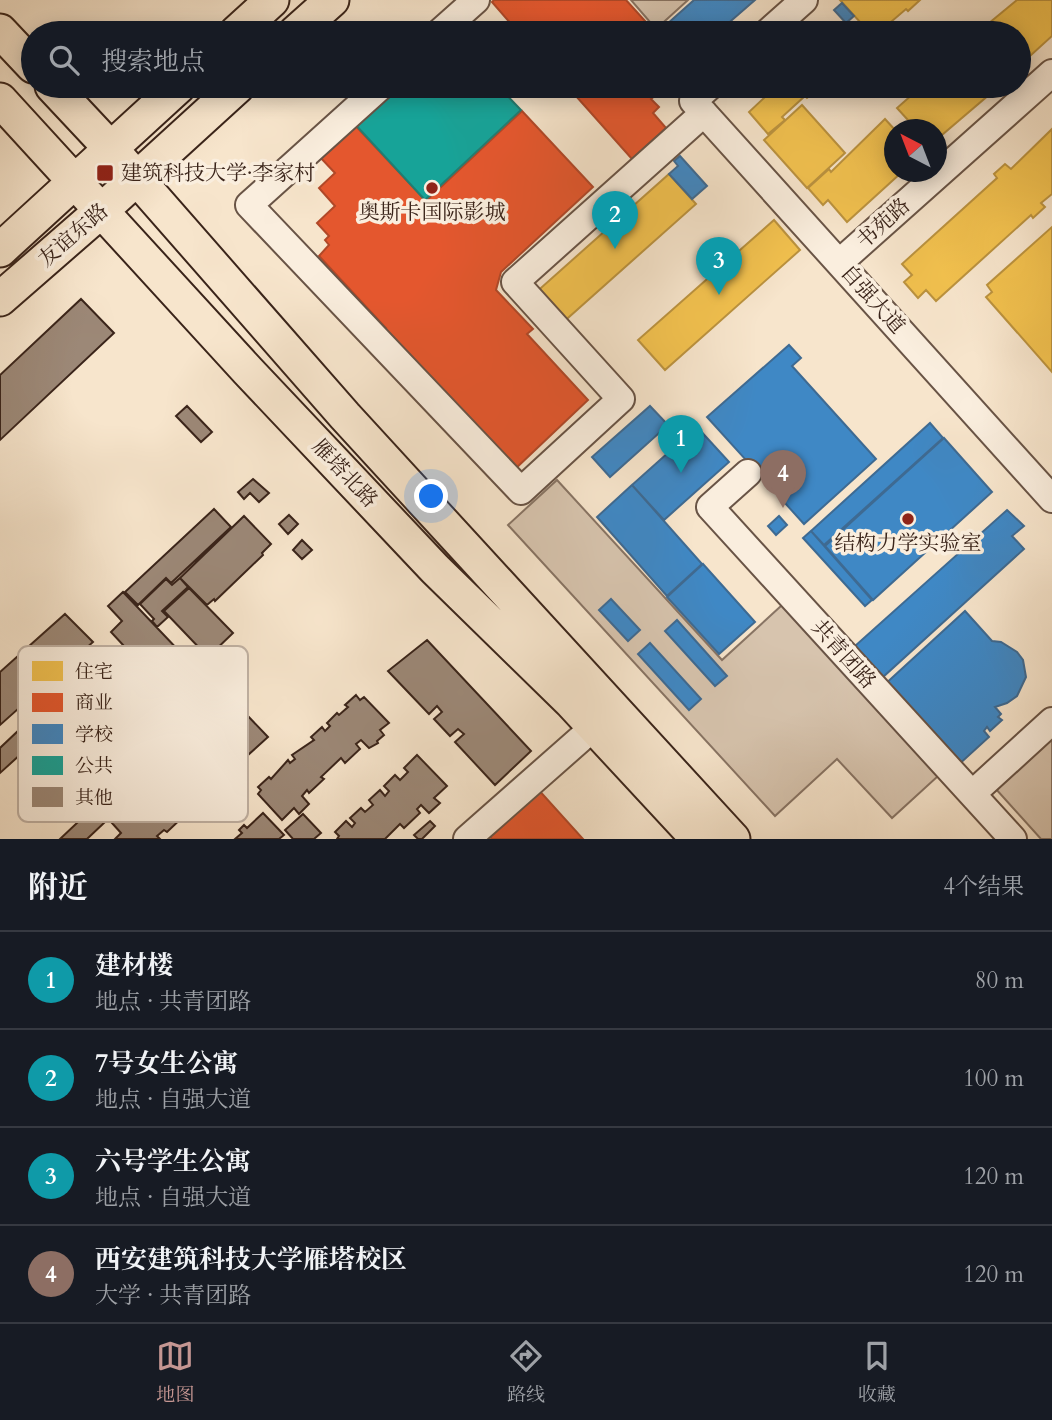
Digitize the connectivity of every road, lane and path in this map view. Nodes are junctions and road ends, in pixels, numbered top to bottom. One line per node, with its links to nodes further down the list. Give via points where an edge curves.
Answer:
1 (272, 0): 5 (main road)
2 (331, 0): 6 (main road)
3 (476, 0): 7 (street)
4 (804, 0): 8 (street)
5 (249, 21)
6 (308, 21)
7 (452, 21)
8 (780, 21)
9 (0, 31): 10 (main road)
10 (21, 53)
11 (1052, 73): 12 (street, 书苑路)
12 (1031, 92)
13 (62, 98): 20 (main road, 雁塔北路)
14 (166, 98): 20 (main road, 友谊东路)
15 (225, 98): 21 (main road, 友谊东路)
16 (368, 98): 19 (street, via 249,205 521,491 621,399 515,282)
17 (1024, 98): 25 (street, 书苑路)
18 (0, 100): 22 (main road, 雁塔北路)
19 (702, 100): 25 (street, 自强大道)
20 (111, 149): 21 (main road, 雁塔北路); 22 (main road, 友谊东路)
21 (137, 178): 23 (main road, 友谊东路); 34 (main road, 雁塔北路, via 345,416)
22 (75, 182): 23 (main road, 雁塔北路); 24 (main road, 友谊东路)
23 (101, 211): 26 (main road, 友谊东路); 30 (main road, 雁塔北路, via 435,569)
24 (0, 250)
25 (840, 262): 28 (street, 自强大道)
26 (0, 299)
27 (748, 473): 31 (street, 共青团路, via 710,507)
28 (1052, 499)
29 (1052, 721): 31 (street)
30 (594, 727): 32 (street); 33 (main road, 雁塔北路)
31 (972, 794): 35 (street, 共青团路)
32 (467, 839)
33 (698, 839)
34 (733, 839)
35 (1013, 839)

